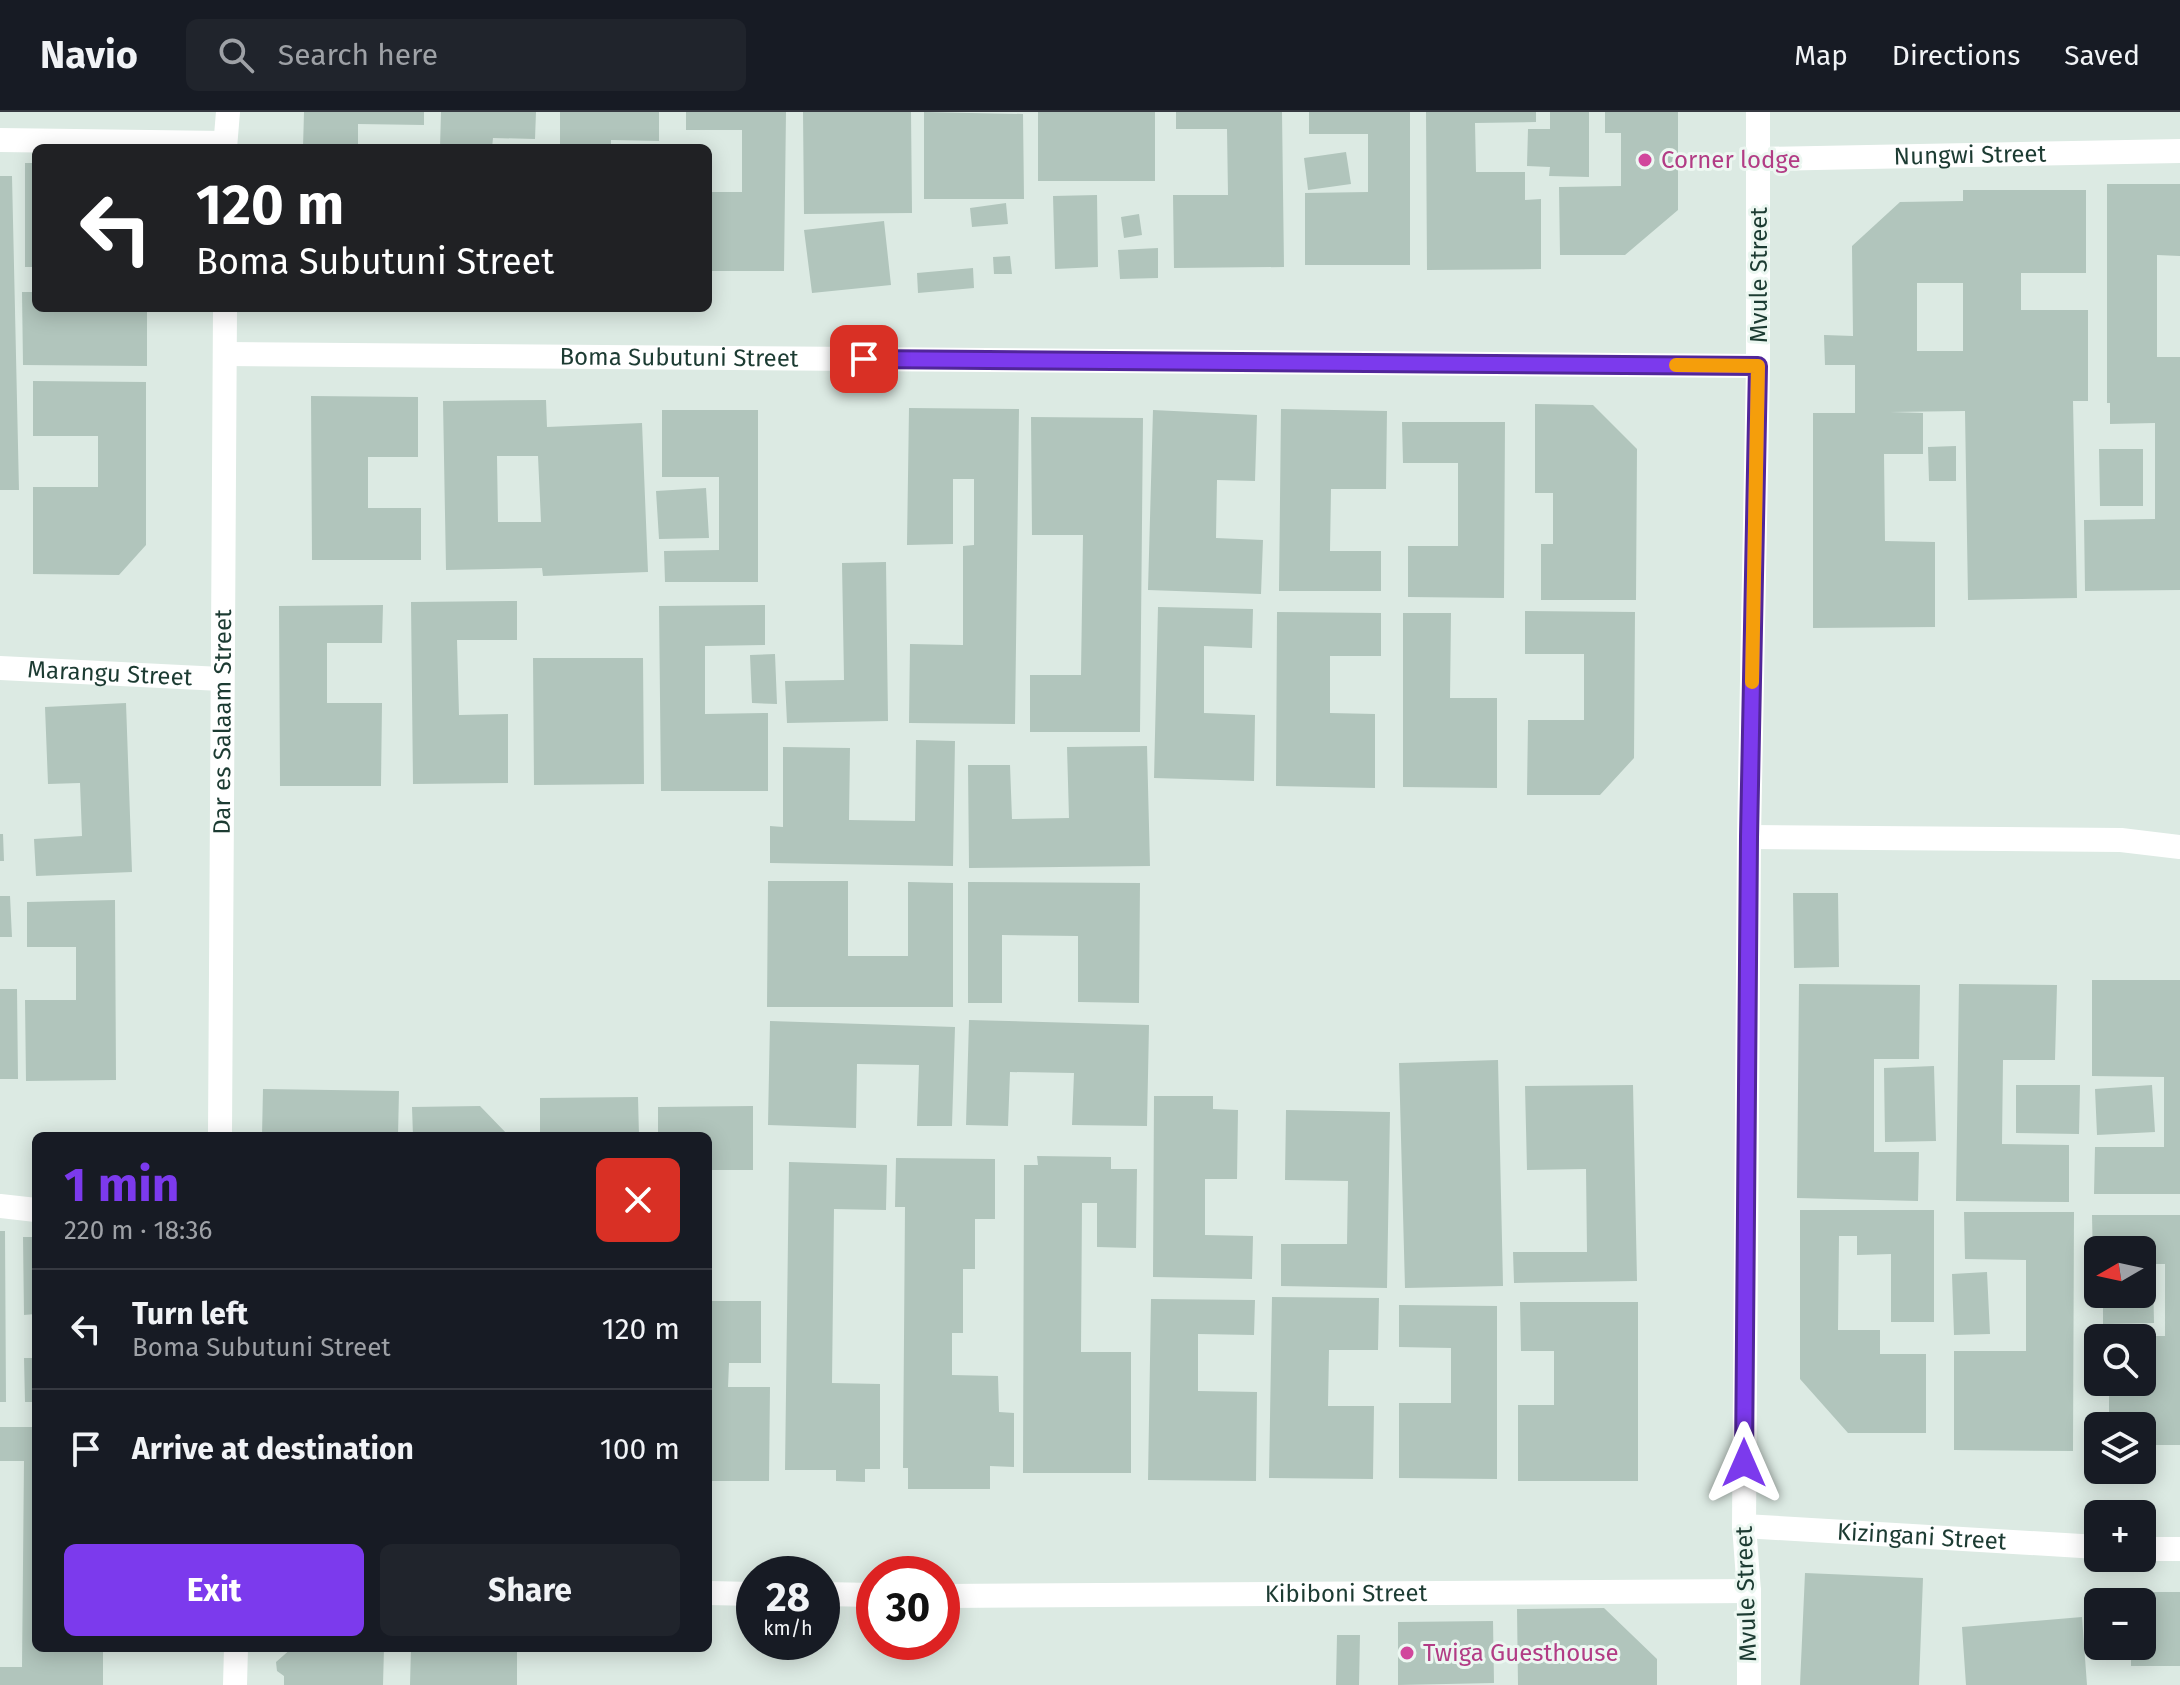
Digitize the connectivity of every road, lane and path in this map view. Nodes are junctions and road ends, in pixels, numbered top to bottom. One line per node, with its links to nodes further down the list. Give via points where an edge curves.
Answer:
1 (228, 112): 5 (street)
2 (1758, 112): 7 (street, Mvule Street)
3 (0, 140): 4 (street)
4 (150, 144)
5 (225, 144)
6 (2180, 151): 7 (street, Nungwi Street)
7 (1760, 159): 10 (street, Mvule Street)
8 (225, 312): 9 (street, Dar es Salaam Street)
9 (225, 354): 10 (street, Boma Subutuni Street); 12 (street, Dar es Salaam Street)
10 (1758, 366): 13 (street, Mvule Street)
11 (0, 668): 12 (street, Marangu Street)
12 (221, 679): 15 (street, Dar es Salaam Street)
13 (1749, 837): 14 (street, via 2121,840); 18 (street, Mvule Street)
14 (2180, 847)
15 (220, 1132)
16 (0, 1206): 17 (street)
17 (32, 1210)
18 (1744, 1526): 19 (street, Kizingani Street); 22 (street, Mvule Street)
19 (2084, 1546)
20 (2156, 1549): 21 (street)
21 (2180, 1549)
22 (1749, 1591): 25 (street, Kibiboni Street); 28 (street, Mvule Street)
23 (712, 1593): 24 (street)
24 (736, 1594)
25 (960, 1596)
26 (236, 1652): 27 (street)
27 (235, 1685)
28 (1749, 1685)

